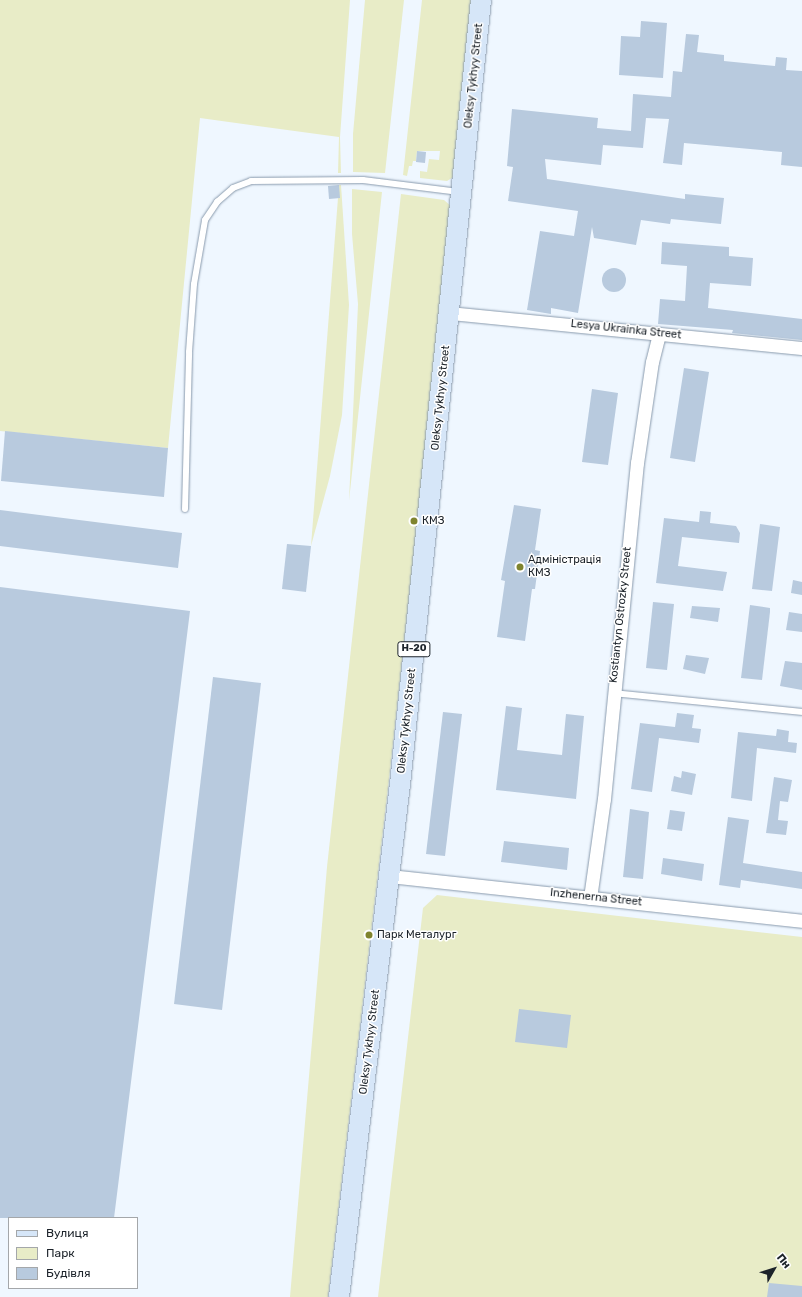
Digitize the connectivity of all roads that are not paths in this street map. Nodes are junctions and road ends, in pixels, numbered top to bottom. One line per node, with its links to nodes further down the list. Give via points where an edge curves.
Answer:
1 (481, 0): 2 (main road, Oleksy Tykhyy Street / Н-20)
2 (462, 192): 3 (main road, Oleksy Tykhyy Street / Н-20); 6 (lane, via 363,180 251,181 233,188 217,202 205,220 194,284 189,352)
3 (450, 313): 4 (street, Lesya Ukrainka Street); 9 (main road, Oleksy Tykhyy Street / Н-20)
4 (659, 334): 5 (street, Lesya Ukrainka Street); 7 (street, Kostiantyn Ostrozky Street, via 652,362 637,463)
5 (802, 348)
6 (185, 509)
7 (613, 694): 8 (lane); 10 (street, Kostiantyn Ostrozky Street, via 604,799)
8 (802, 712)
9 (389, 876): 10 (street, Inzhenerna Street); 12 (main road, Oleksy Tykhyy Street / Н-20)
10 (590, 898): 11 (street, Inzhenerna Street)
11 (802, 921)
12 (339, 1297)

